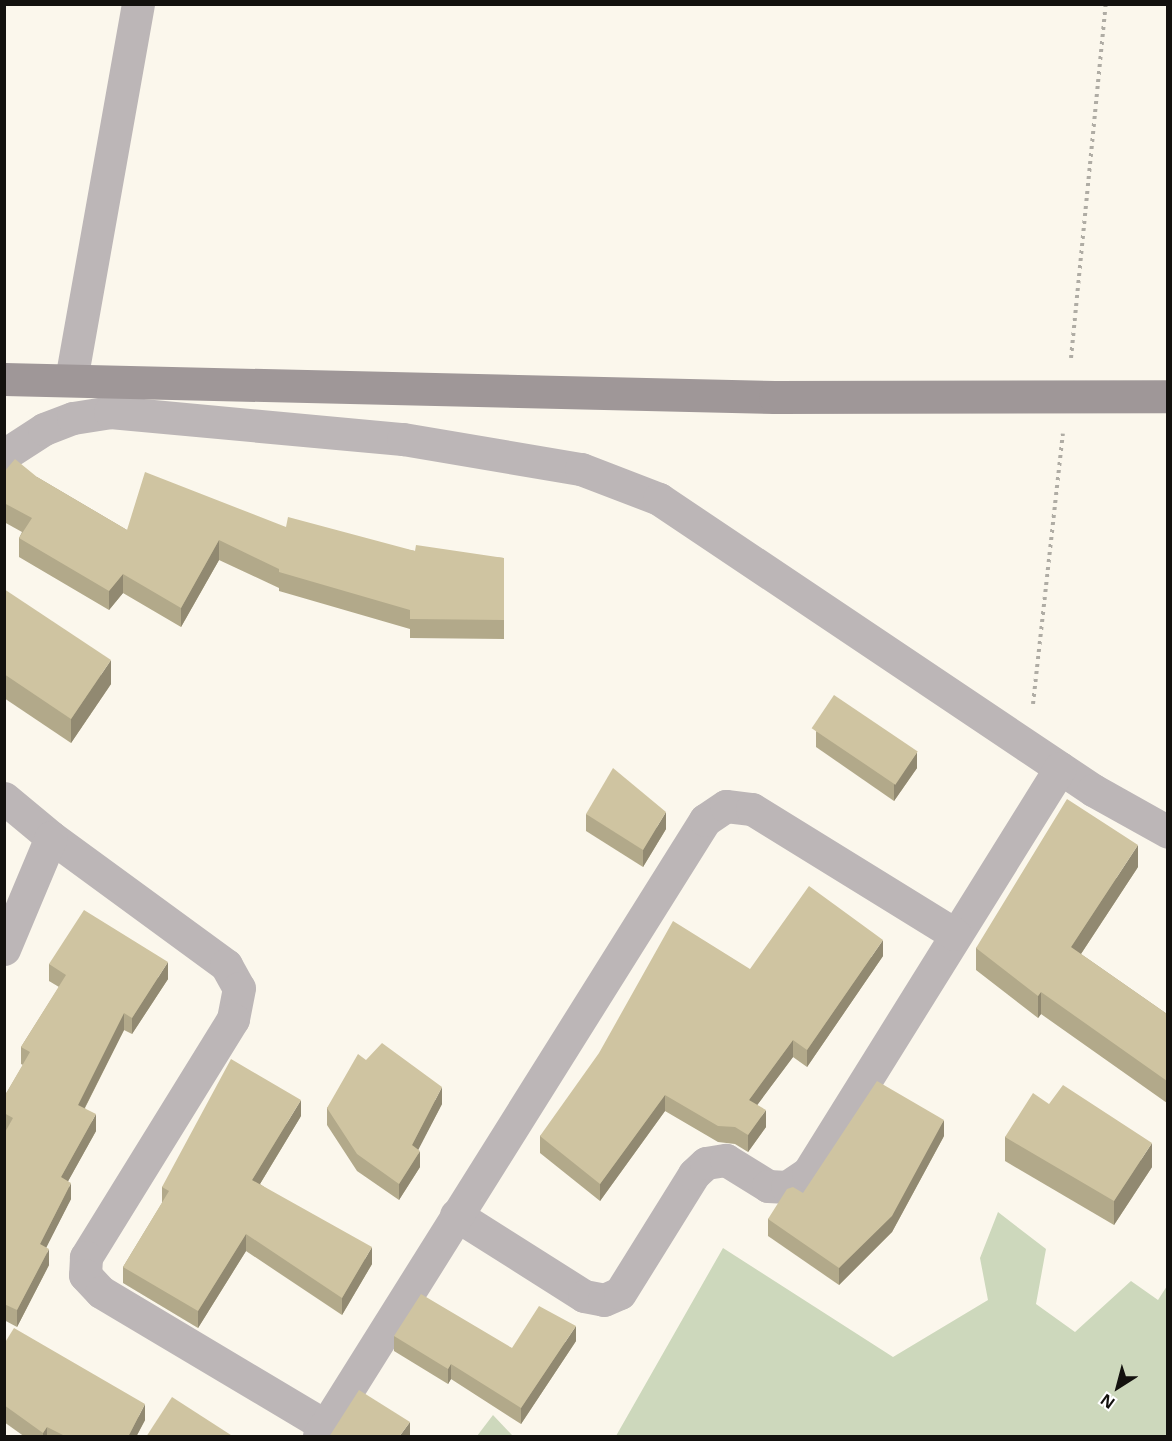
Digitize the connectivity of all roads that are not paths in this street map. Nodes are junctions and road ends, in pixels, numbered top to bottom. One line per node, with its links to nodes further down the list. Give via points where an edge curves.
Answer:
1 (138, 4): 3 (street)
2 (4, 379): 3 (street)
3 (71, 380): 4 (street, via 775,397)
4 (1167, 396)
5 (4, 455): 6 (street, via 44,429 73,418 110,412 403,439 581,469 659,499)
6 (1060, 768): 8 (street); 10 (street)
7 (4, 798): 9 (street)
8 (1167, 832)
9 (51, 837): 11 (street); 13 (street, via 226,965 239,988 233,1019 86,1257 85,1275 101,1292)
10 (954, 934): 12 (street, via 808,1173 787,1187 768,1186 726,1160 706,1162 694,1174 620,1293 604,1300 584,1296); 12 (street, via 752,809 726,806 705,820)
11 (4, 949)
12 (456, 1215): 13 (street)
13 (321, 1431)

